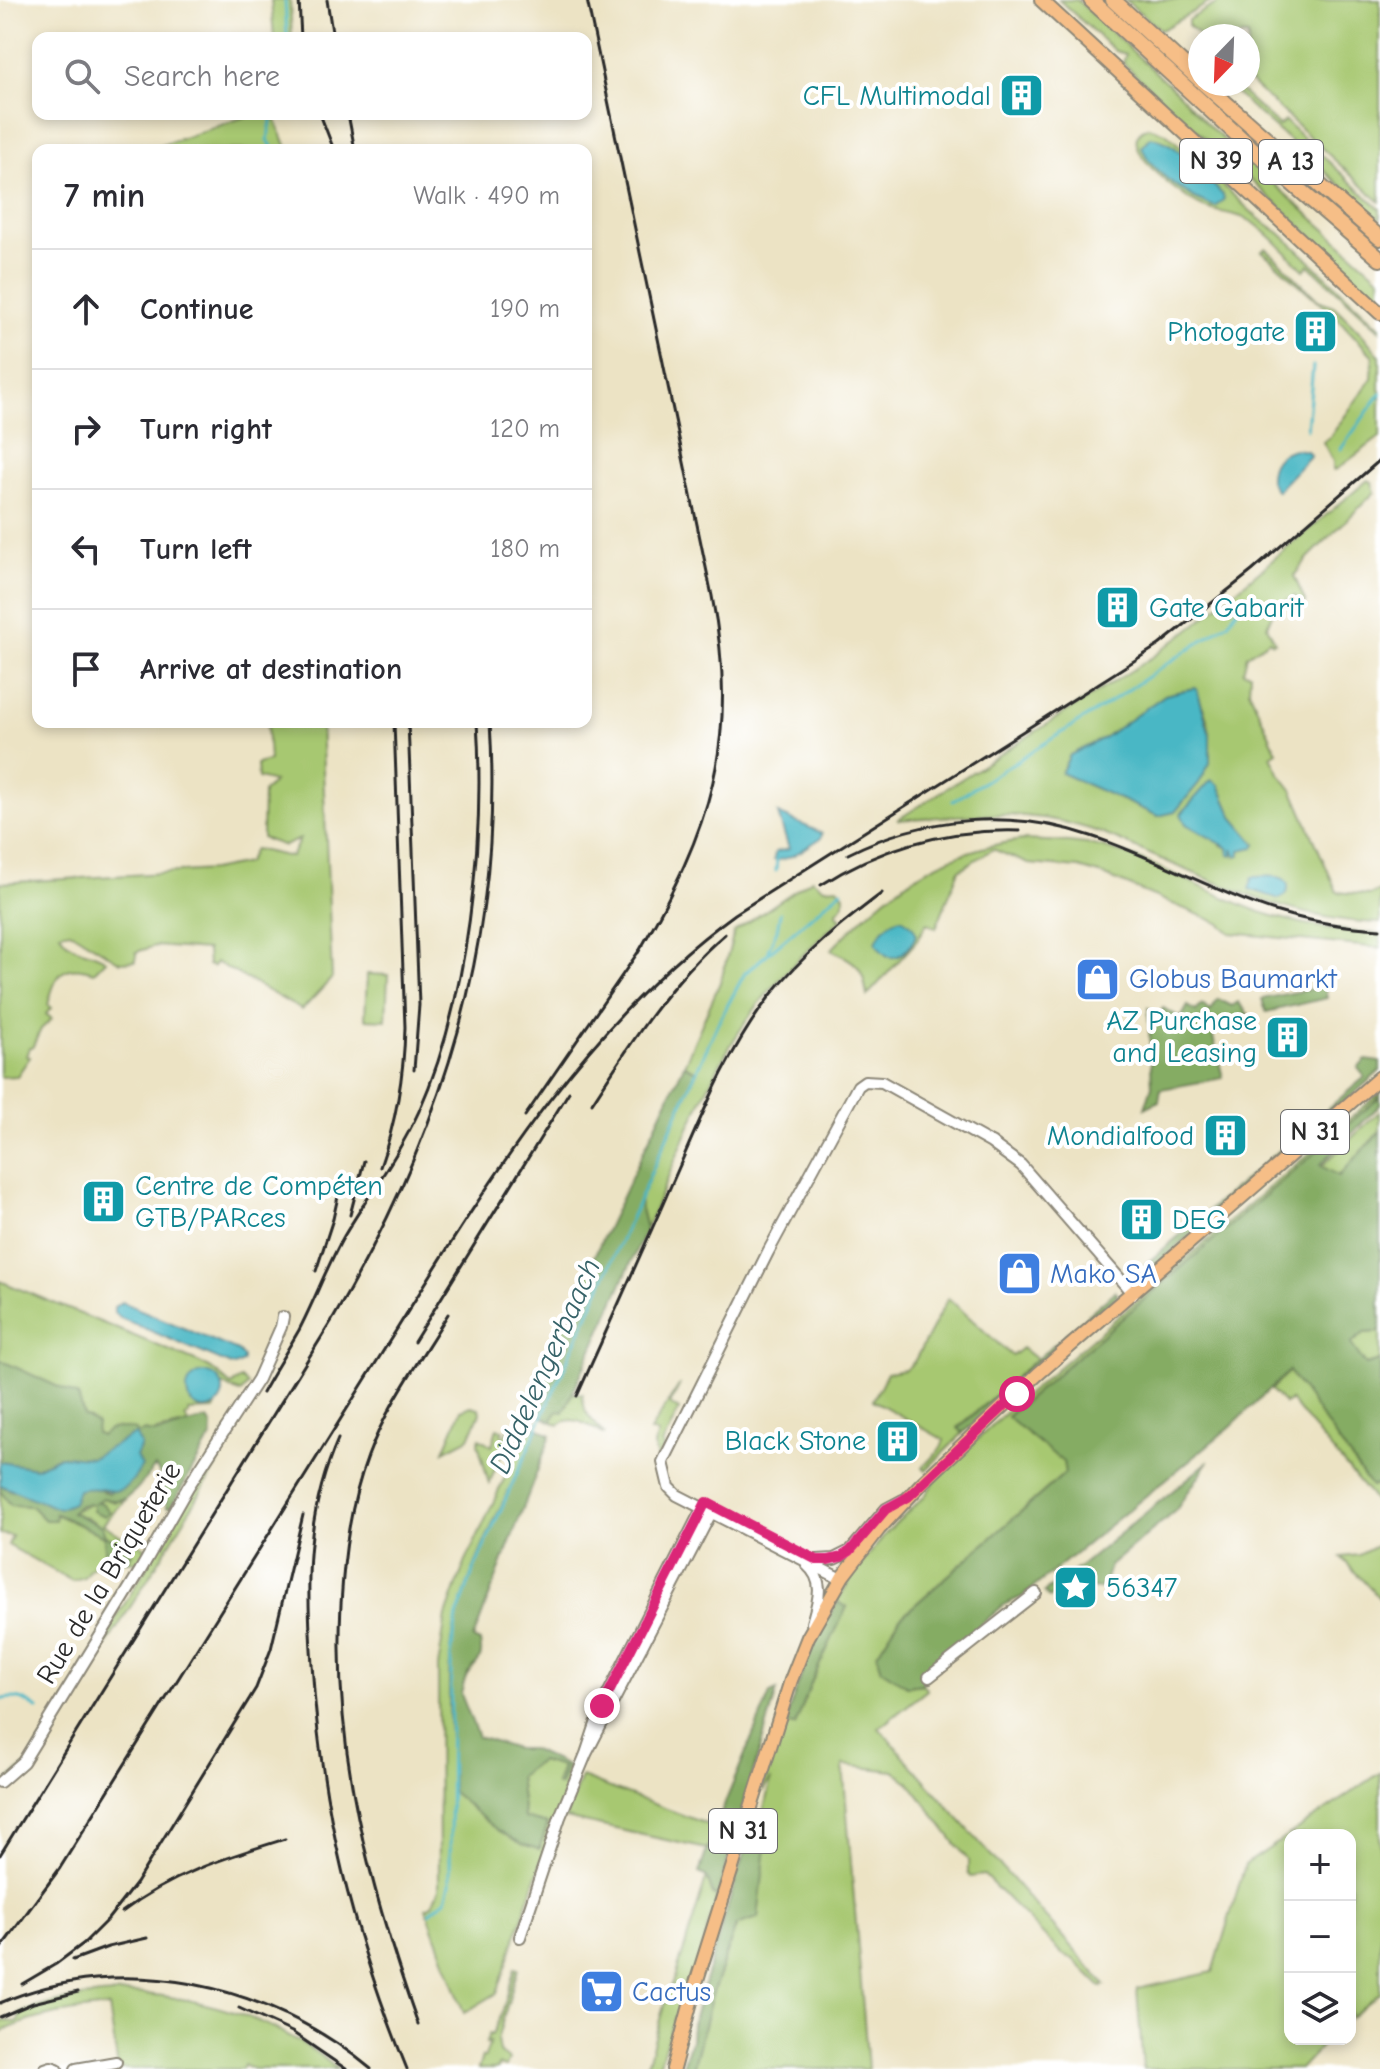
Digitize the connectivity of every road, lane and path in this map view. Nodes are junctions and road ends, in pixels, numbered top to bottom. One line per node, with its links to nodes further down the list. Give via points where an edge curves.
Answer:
1 (1041, 0): 12 (main road, N 39)
2 (1091, 0): 4 (highway, A 13)
3 (1113, 0): 4 (highway, A 13)
4 (1138, 33): 5 (highway, A 13)
5 (1154, 48): 6 (highway, A 13); 8 (highway, A 13)
6 (1188, 72)
7 (1218, 96): 9 (highway, A 13)
8 (1258, 154): 10 (highway, A 13); 11 (highway, A 13)
9 (1380, 238)
10 (1380, 259)
11 (1380, 270)
12 (1380, 313)
13 (1380, 1077): 15 (main road, N 31)
14 (1380, 1088): 15 (main road, N 31)
15 (1253, 1190): 16 (main road, N 31)
16 (1133, 1294): 18 (main road, N 31, via 1038,1374); 19 (street, via 1021,1165 882,1082 865,1081 768,1252 663,1462 669,1487)
17 (283, 1317): 25 (street, Rue de la Briqueterie, via 258,1379 23,1762)
18 (908, 1497): 20 (street, via 886,1509 850,1551); 21 (main road, N 31)
19 (708, 1511): 20 (street, via 706,1502); 21 (street); 23 (street, via 813,1570 820,1596); 26 (street, via 602,1706)
20 (817, 1560): 21 (street)
21 (842, 1578): 23 (main road, N 31)
22 (1036, 1593): 24 (street)
23 (808, 1637): 27 (main road, N 31)
24 (929, 1677)
25 (0, 1782)
26 (520, 1937)
27 (696, 1983): 32 (main road, N 31); 33 (main road, N 31)
28 (116, 2062): 31 (street)
29 (45, 2069): 30 (street)
30 (57, 2069)
31 (76, 2069)
32 (664, 2069)
33 (673, 2069)

